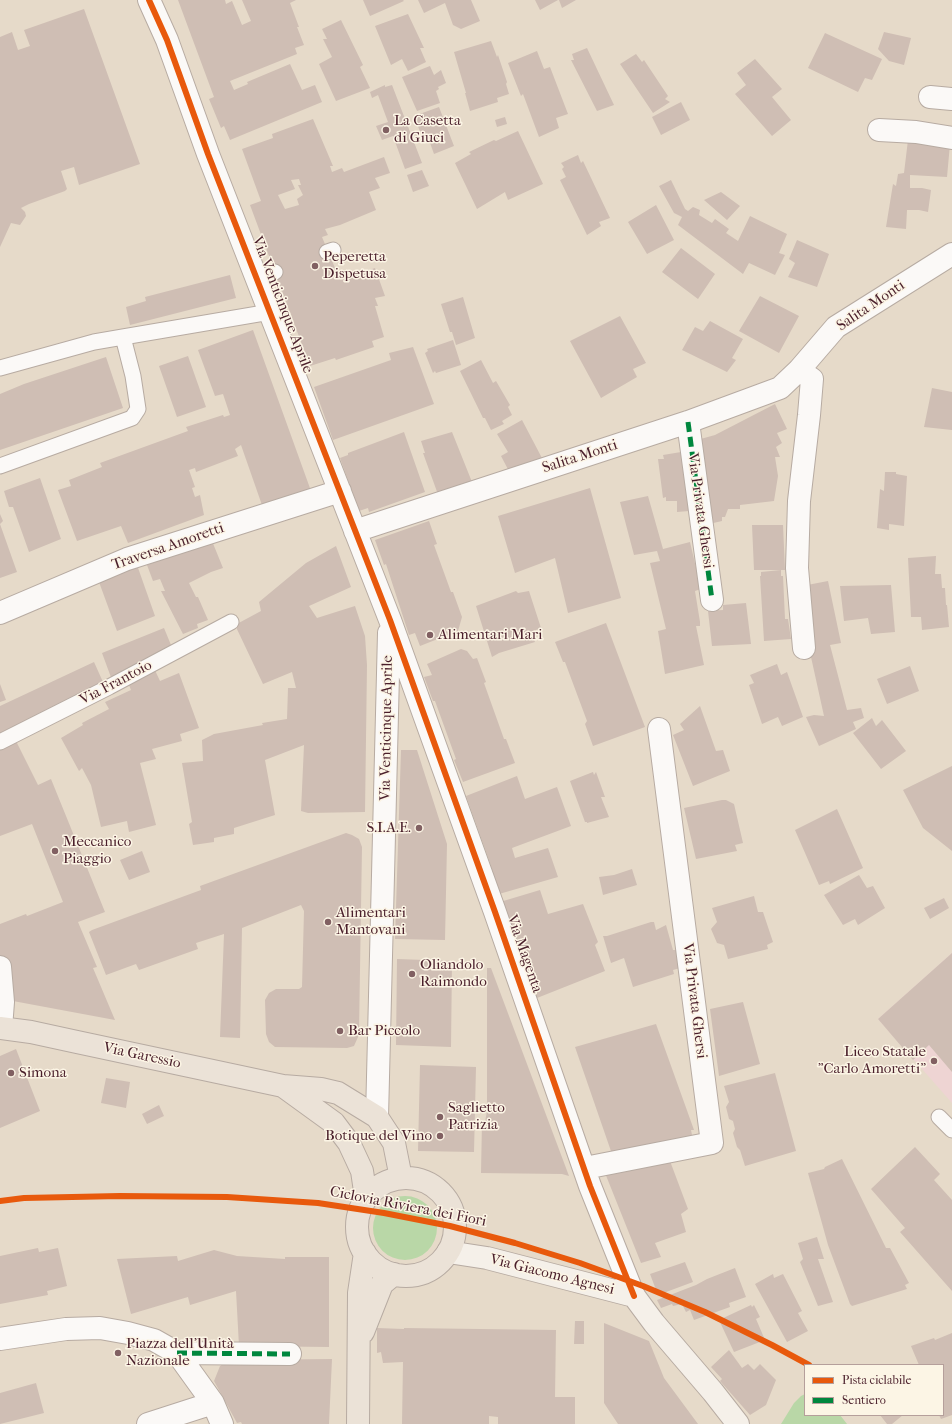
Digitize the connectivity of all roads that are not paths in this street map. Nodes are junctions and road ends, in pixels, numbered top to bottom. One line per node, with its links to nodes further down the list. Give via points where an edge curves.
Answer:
1 (149, 0): 7 (street, Via Venticinque Aprile, via 167,40 208,154 266,275)
2 (930, 97): 3 (street)
3 (952, 99)
4 (879, 130): 5 (street, via 916,132)
5 (952, 138)
6 (952, 254): 10 (street, Salita Monti, via 836,327)
7 (270, 312): 8 (lane); 13 (street, Via Venticinque Aprile)
8 (123, 337): 9 (lane, via 94,342); 12 (lane, via 138,409 132,418)
9 (0, 368)
10 (799, 370): 11 (street, Salita Monti, via 780,388); 19 (street, via 812,379 799,501 797,568)
11 (688, 422): 14 (street, Salita Monti); 15 (street, Via Privata Ghersi)
12 (0, 466)
13 (340, 491): 14 (street, Via Venticinque Aprile); 16 (street, Traversa Amoretti, via 127,559)
14 (355, 531): 17 (street, Via Venticinque Aprile)
15 (712, 600)
16 (0, 613)
17 (390, 620): 25 (street, Via Venticinque Aprile); 28 (street, Via Magenta)
18 (231, 622): 21 (lane, Via Frantoio)
19 (804, 648)
20 (660, 729): 28 (street, Via Privata Ghersi, via 712,1143)
21 (0, 742)
22 (0, 967): 23 (street, via 3,1002)
23 (0, 1028): 24 (main road, Via Garessio, via 69,1040)
24 (283, 1086): 25 (main road, Via Garessio, via 338,1093); 30 (main road, Via Garessio, via 334,1123 349,1143 362,1171)
25 (377, 1117): 29 (main road, Via Garessio, via 394,1143)
26 (939, 1117): 27 (lane)
27 (952, 1130)
28 (584, 1168): 34 (street, Via Magenta)
29 (401, 1178): 30 (main road, via 388,1181); 31 (main road, via 416,1179 431,1185 443,1194 455,1222 454,1238)
30 (366, 1198): 32 (main road, via 359,1211 357,1226 358,1240)
31 (448, 1252): 33 (main road, via 438,1264 425,1272 410,1276); 34 (main road, Via Giacomo Agnesi, via 487,1258)
32 (365, 1253): 33 (main road, via 372,1263); 36 (main road, via 359,1293)
33 (394, 1274): 36 (main road, via 382,1284)
34 (634, 1296): 43 (main road, Via Giacomo Agnesi)
35 (0, 1339): 37 (street, via 66,1329 100,1328 128,1332 154,1340)
36 (359, 1340): 42 (main road)
37 (178, 1354): 38 (street); 39 (street)
38 (290, 1354)
39 (213, 1404): 40 (street); 41 (street)
40 (148, 1424)
41 (222, 1424)
42 (358, 1424)
43 (738, 1424)

